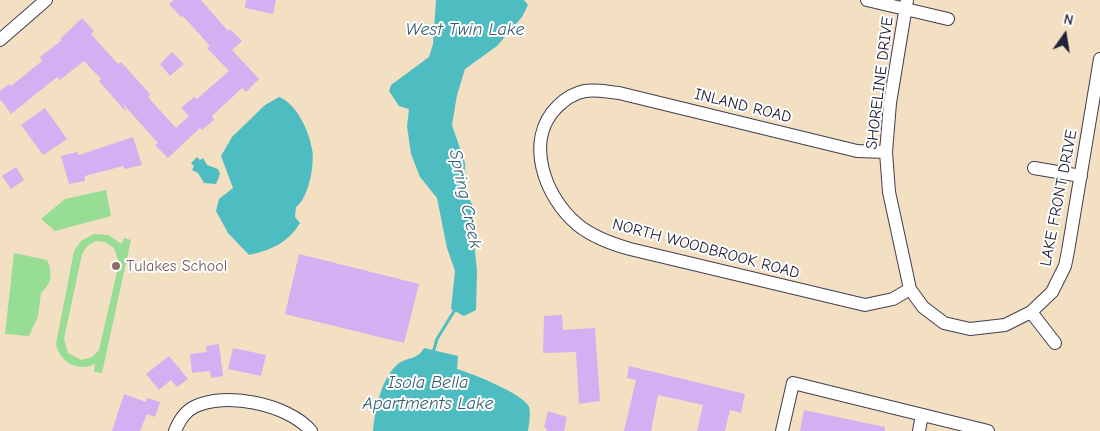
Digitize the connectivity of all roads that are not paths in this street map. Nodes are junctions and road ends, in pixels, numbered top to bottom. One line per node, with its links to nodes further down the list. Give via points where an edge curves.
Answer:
1 (46, 0): 5 (street)
2 (867, 0): 3 (street)
3 (906, 5): 4 (street); 9 (street, SHORELINE DRIVE, via 890,103)
4 (948, 19)
5 (0, 40)
6 (1100, 59): 8 (street, LAKE FRONT DRIVE)
7 (594, 90): 9 (street, INLAND ROAD, via 619,93 857,151); 12 (street, NORTH WOODBROOK ROAD, via 573,95 555,110 542,131 540,144 544,172 558,203 590,233 630,249 847,302 879,304)
8 (1095, 124): 11 (street, LAKE FRONT DRIVE)
9 (886, 152): 12 (street, SHORELINE DRIVE, via 889,192)
10 (1034, 168): 11 (street)
11 (1081, 176): 13 (street, LAKE FRONT DRIVE, via 1065,266 1052,292)
12 (910, 289): 13 (street, LAKE FRONT DRIVE, via 933,316 957,327 1005,325)
13 (1031, 312): 14 (street)
14 (1055, 343)
15 (922, 415): 18 (street, via 793,383); 19 (street); 20 (street)
16 (175, 431): 17 (street, via 180,418 193,407 208,402 237,400 282,411)
17 (311, 431)
18 (782, 431)
19 (919, 431)
20 (988, 431)

